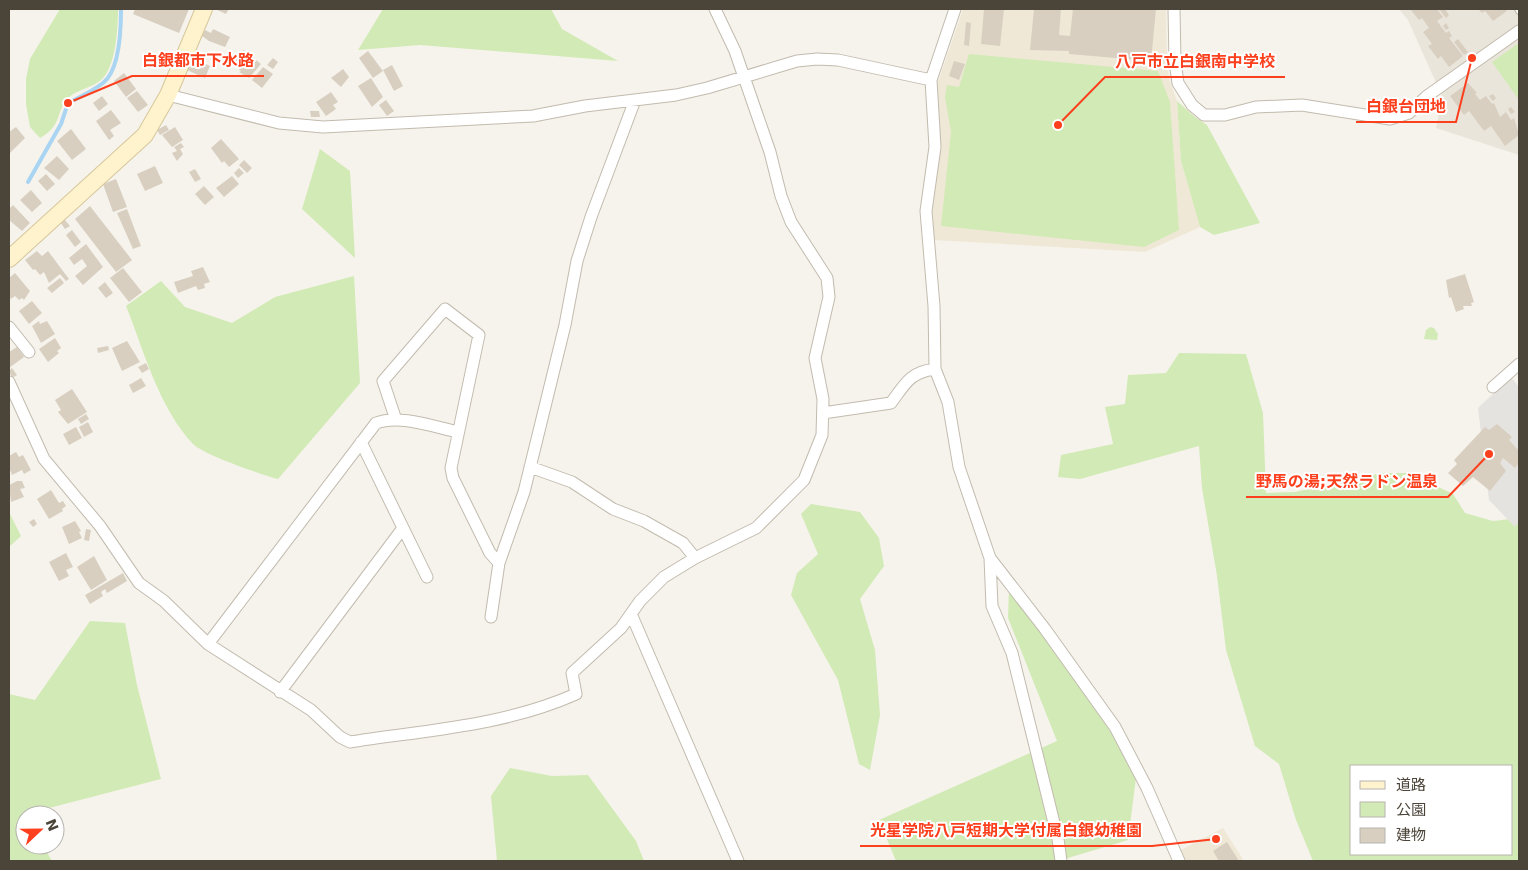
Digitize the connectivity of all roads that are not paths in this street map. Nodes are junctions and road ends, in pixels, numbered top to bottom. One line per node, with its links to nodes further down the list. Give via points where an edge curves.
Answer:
1 (204, 9): 8 (street)
2 (715, 9): 6 (street, via 735,51)
3 (955, 9): 7 (street)
4 (1174, 9): 5 (street, via 1178,83 1192,105 1204,115 1226,115 1256,107 1302,105 1390,119 1409,113 1427,96)
5 (1519, 31)
6 (743, 77): 7 (street, via 797,61 817,59 838,60); 9 (street, via 691,92); 17 (street, via 767,144 780,196 791,222 827,278 828,297 815,358)
7 (931, 80): 14 (street, via 935,147 926,211)
8 (168, 95): 9 (street, via 279,123 323,127 533,116); 10 (street, via 144,135)
9 (635, 100): 21 (street, via 577,261 565,325)
10 (9, 258)
11 (9, 327): 12 (street)
12 (29, 352)
13 (1519, 364): 16 (street)
14 (936, 369): 17 (street, via 920,371 891,404); 24 (street, via 948,402 959,467)
15 (9, 382): 29 (street, via 44,459 100,526 138,583 164,601)
16 (1493, 387)
17 (823, 413): 23 (street, via 822,435 804,480 756,528)
18 (396, 420): 19 (street); 19 (street, via 382,381 445,309 478,335); 20 (street, via 376,423)
19 (458, 432): 25 (street, via 451,468 453,478 490,552)
20 (361, 442): 22 (street); 29 (street)
21 (530, 467): 23 (street, via 572,482 613,509 683,543); 25 (street)
22 (403, 528): 26 (street); 30 (street)
23 (695, 558): 27 (street, via 664,577 640,601)
24 (990, 558): 32 (street, via 992,606 1012,653); 33 (street, via 1115,727 1147,788)
25 (499, 563): 28 (street)
26 (427, 577)
27 (632, 616): 30 (street, via 572,672 576,694 545,708 478,725 350,742 311,710); 31 (street)
28 (491, 617)
29 (208, 644): 30 (street)
30 (280, 692)
31 (738, 861)
32 (1061, 861)
33 (1179, 861)

